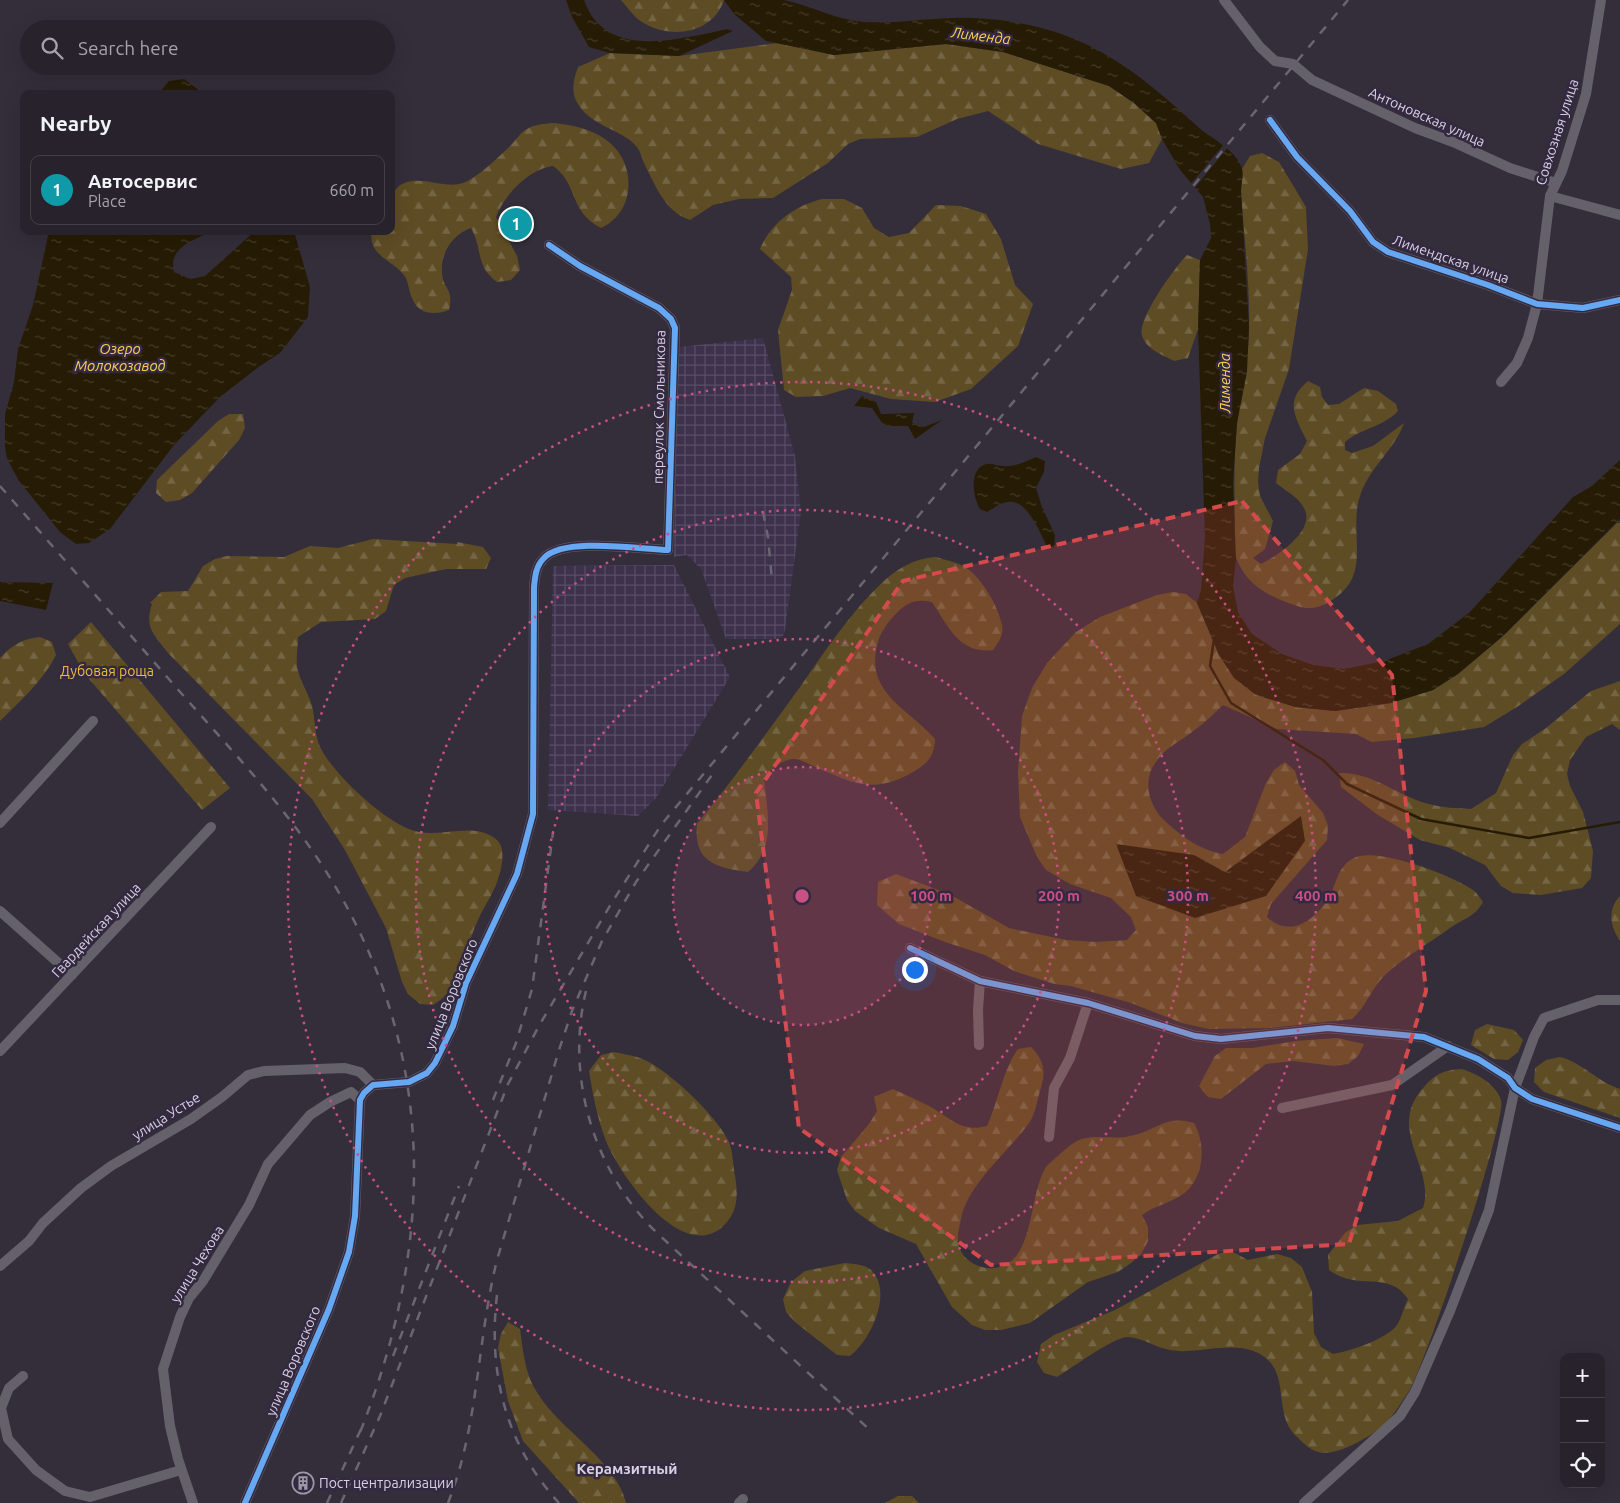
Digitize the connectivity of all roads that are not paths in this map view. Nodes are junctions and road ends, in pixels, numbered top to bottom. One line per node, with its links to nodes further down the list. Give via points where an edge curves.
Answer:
1 (1224, 0): 4 (street, Антоновская улица, via 1276,61 1293,64 1312,80 1415,128 1510,168)
2 (1601, 0): 4 (street, Совхозная улица, via 1586,94)
3 (1270, 120): 9 (street, Лимендская улица, via 1297,157 1382,249)
4 (1556, 183): 5 (street, Совхозная улица)
5 (1550, 196): 6 (street); 9 (street, Совхозная улица)
6 (1620, 214)
7 (549, 245): 11 (street, переулок Смольникова, via 580,266 659,308 671,318 675,328)
8 (1620, 300): 9 (street, Лимендская улица, via 1583,308)
9 (1537, 304): 10 (street, Совхозная улица, via 1517,363)
10 (1501, 382)
11 (668, 550): 24 (street, улица Воровского, via 568,546 551,552 539,564 534,587 533,814 517,874 466,982 450,1034 436,1063 409,1082)
12 (93, 721): 13 (street)
13 (0, 823)
14 (211, 827): 17 (street, Гвардейская улица)
15 (0, 911): 17 (street)
16 (910, 948): 18 (street)
17 (72, 975): 23 (street, Гвардейская улица)
18 (980, 981): 20 (street); 21 (street)
19 (1620, 1000): 25 (street, via 1598,1000 1544,1018)
20 (1088, 1003): 22 (street, via 1195,1036 1241,1037 1328,1028 1424,1037); 29 (street, via 1070,1058 1054,1088)
21 (979, 1045)
22 (1448, 1046): 25 (street, via 1478,1059 1508,1078); 27 (street, via 1392,1086)
23 (0, 1050)
24 (373, 1085): 26 (street); 30 (street, улица Устье, via 360,1072 345,1068 264,1071 248,1075 191,1119 111,1166 81,1188)
25 (1515, 1088): 28 (street, via 1532,1099); 35 (street, via 1488,1210 1415,1392 1400,1416)
26 (360, 1100): 32 (street, улица Чехова, via 351,1092 330,1102 310,1115 289,1138 268,1164 224,1248 189,1298 163,1369 170,1426); 34 (street, улица Воровского, via 355,1216 349,1252 329,1309)
27 (1282, 1108)
28 (1620, 1128)
29 (1049, 1137)
30 (0, 1266)
31 (22, 1376): 32 (street, via 9,1388 0,1408 8,1439 36,1470 65,1491 90,1497)
32 (181, 1470): 33 (street, улица Чехова)
33 (193, 1503)
34 (245, 1503)
35 (1304, 1503)

